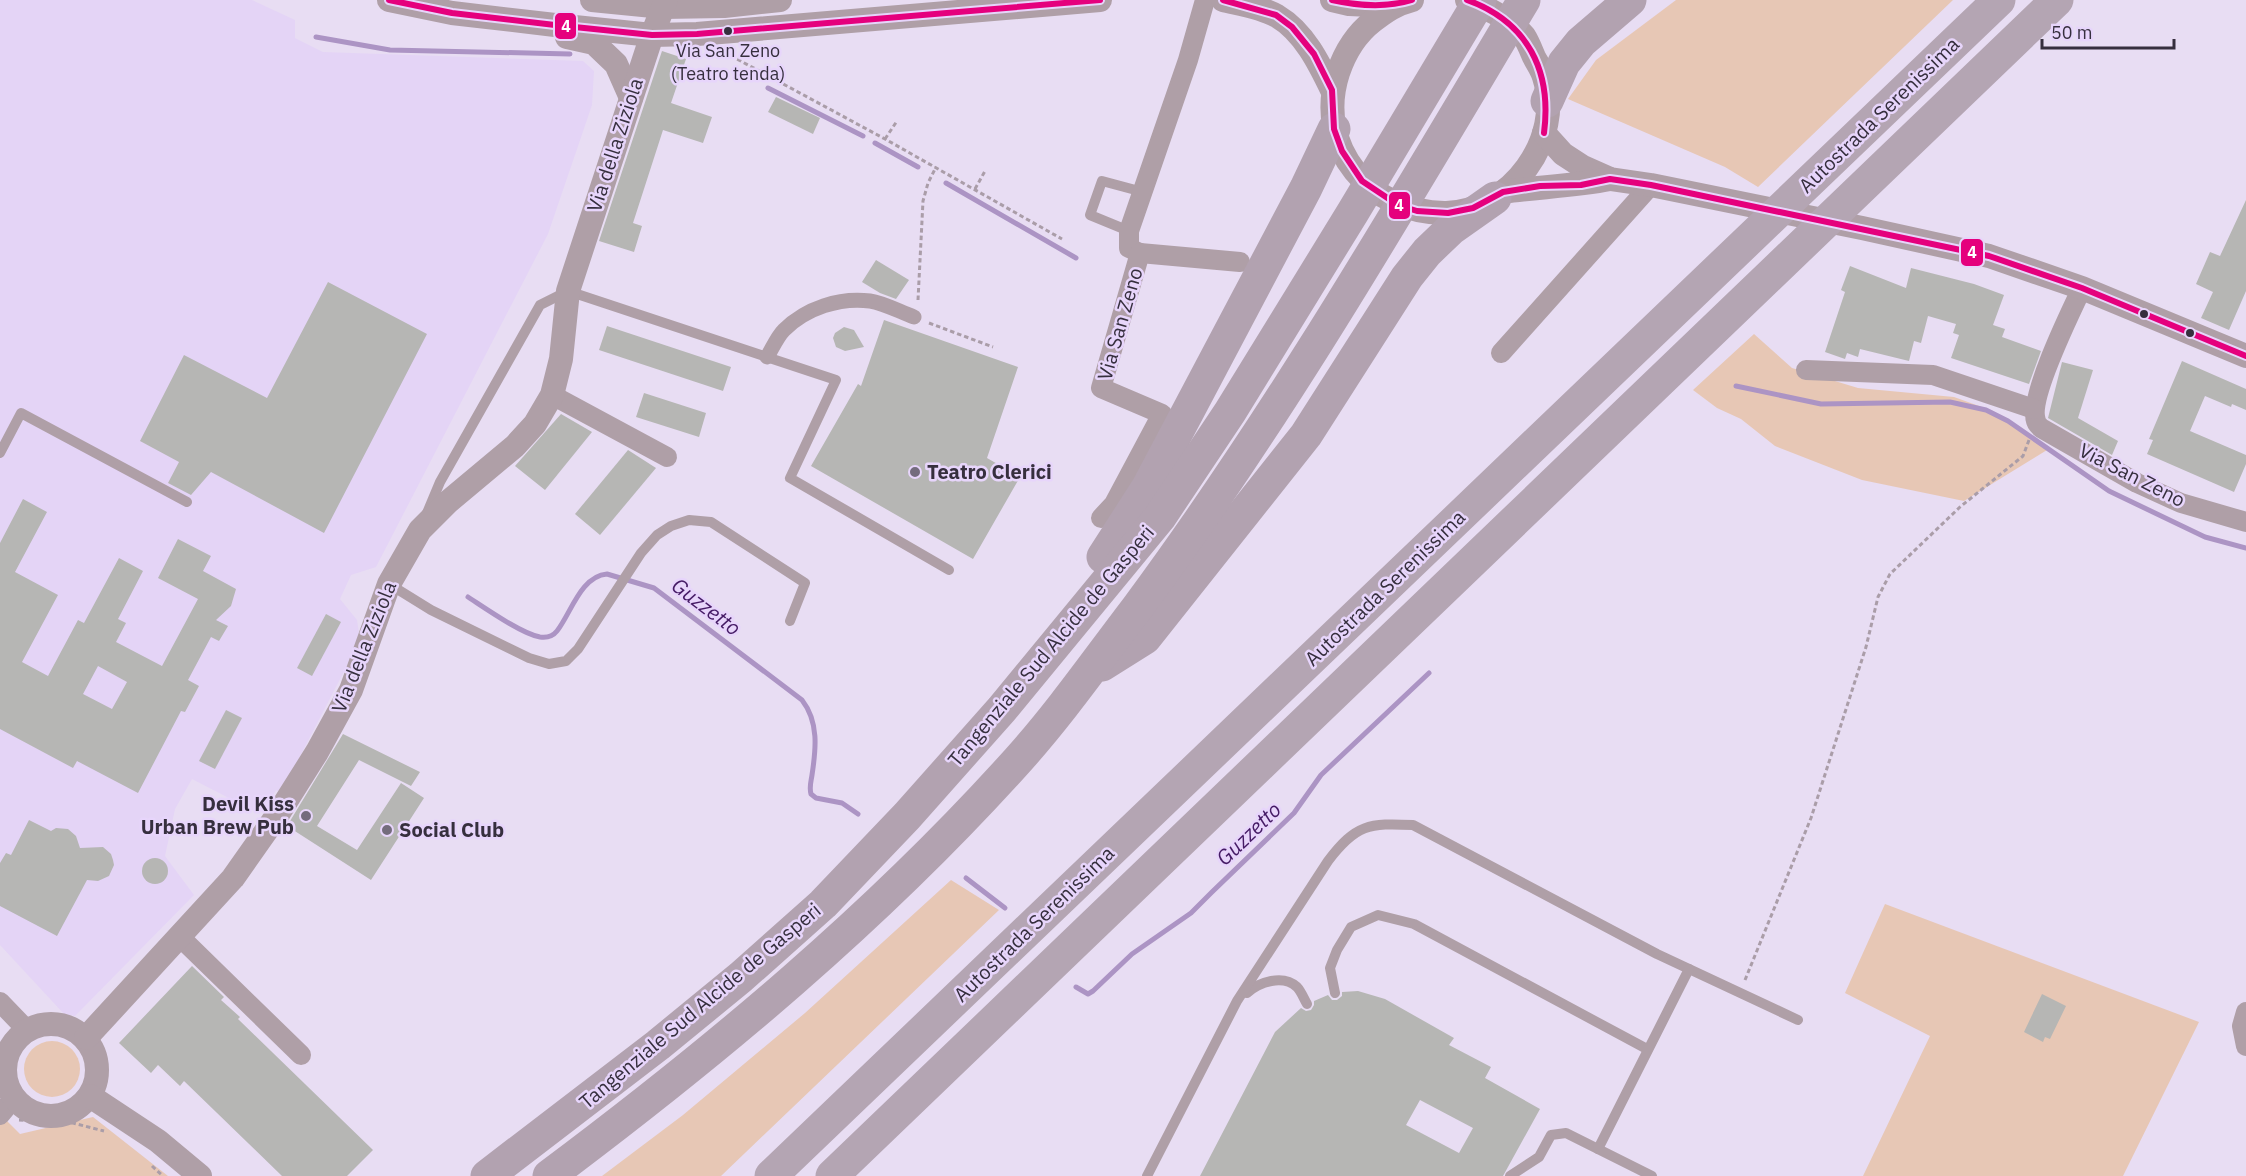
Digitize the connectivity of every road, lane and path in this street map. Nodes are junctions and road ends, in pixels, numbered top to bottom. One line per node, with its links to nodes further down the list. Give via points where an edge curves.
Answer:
1 (389, 0): 16 (street)
2 (592, 0): 15 (street)
3 (1100, 0): 17 (street)
4 (1205, 0): 30 (street)
5 (1223, 0): 19 (street, via 1276,15 1292,27 1314,54)
6 (1332, 0): 14 (street, via 1349,4)
7 (1467, 0): 21 (street, via 1492,10 1524,36 1544,77)
8 (1480, 0): 55 (highway, Tangenziale Sud Alcide de Gasperi, via 1230,412 1160,517)
9 (1524, 0): 56 (highway, Tangenziale Sud Alcide de Gasperi, via 1261,432)
10 (1630, 0): 21 (highway, via 1581,42 1564,63)
11 (1999, 0): 80 (highway, Autostrada Serenissima)
12 (2057, 0): 81 (highway, Autostrada Serenissima)
13 (760, 1): 15 (street, via 724,6)
14 (1402, 3): 19 (street, via 1361,30 1344,56)
15 (665, 4): 18 (street, Via della Ziziola)
16 (493, 17): 18 (street); 20 (street, via 519,30 594,42 616,64)
17 (698, 34): 18 (street); 24 (path, via 726,54)
18 (652, 35): 20 (street, Via della Ziziola)
19 (1332, 90): 23 (street)
20 (631, 98): 37 (street, Via della Ziziola)
21 (1546, 117): 27 (street, via 1563,154); 31 (street, via 1534,158)
22 (897, 121): 24 (path)
23 (1334, 129): 31 (street, via 1342,151 1362,181 1398,205 1448,213 1473,208); 55 (highway, via 1148,487 1057,627)
24 (885, 139): 25 (path)
25 (936, 167): 29 (path); 38 (path, via 923,201 919,296)
26 (985, 171): 29 (path)
27 (1610, 179): 28 (street); 31 (street, via 1581,185 1540,186)
28 (1651, 185): 36 (street, via 1958,249 2038,271); 40 (street)
29 (975, 189): 33 (path)
30 (1143, 192): 32 (street); 32 (lane, via 1102,181 1090,215)
31 (1499, 195): 56 (highway, via 1426,252 1306,435 1145,638)
32 (1129, 231): 34 (street, Via San Zeno, via 1129,248)
33 (1062, 239)
34 (1140, 254): 35 (street, Via San Zeno); 49 (street, Via San Zeno, via 1101,388 1162,414 1114,504)
35 (1239, 262)
36 (2082, 288): 41 (street); 45 (street, via 2050,358)
37 (568, 291): 42 (lane); 44 (street, Via della Ziziola, via 561,359); 51 (lane, Via della Ziziola, via 540,305 440,482)
38 (914, 317): 39 (path); 42 (street, via 872,301 849,300 804,314 783,331)
39 (993, 347)
40 (1501, 353)
41 (2246, 356)
42 (767, 357): 52 (lane, via 836,380 790,478)
43 (1806, 370): 45 (street, Via San Zeno, via 1933,375)
44 (552, 395): 47 (street); 51 (street, Via della Ziziola, via 535,424 515,446)
45 (2035, 415): 50 (street, Via San Zeno, via 2041,428 2137,483 2181,502); 60 (path, via 2023,456 1914,549 1890,574 1878,597 1866,647 1811,818)
46 (0, 453): 48 (lane, via 21,413)
47 (667, 457)
48 (187, 502)
49 (1101, 518)
50 (2246, 522)
51 (420, 530): 53 (street, Via della Ziziola)
52 (949, 570)
53 (389, 584): 54 (lane, via 431,610 528,658 549,664 566,661 578,650 657,535 689,520 711,522 805,583); 57 (street, Via della Ziziola, via 351,690 317,752 234,878)
54 (790, 621)
55 (1042, 661): 78 (highway, Tangenziale Sud Alcide de Gasperi, via 823,904 658,1045)
56 (1091, 672): 79 (highway, Tangenziale Sud Alcide de Gasperi, via 1019,758 884,897 685,1072)
57 (180, 937): 67 (street, Via della Ziziola); 70 (street)
58 (1689, 969): 60 (lane); 61 (lane, via 1413,825 1378,823 1357,830 1342,842); 69 (lane)
59 (1335, 993): 69 (lane, via 1330,968 1337,950 1351,927 1378,915 1414,924)
60 (1740, 993): 65 (lane)
61 (1238, 1001): 63 (lane, via 1256,985 1273,981 1297,987); 82 (lane)
62 (0, 1002): 66 (street)
63 (1307, 1004)
64 (2246, 1012): 68 (street, via 2242,1026)
65 (1798, 1020)
66 (27, 1030): 67 (street, via 39,1024 58,1024); 72 (street, via 13,1043 5,1061)
67 (86, 1038): 71 (street, via 97,1060 97,1079)
68 (2246, 1046)
69 (1647, 1049): 74 (lane)
70 (301, 1055)
71 (90, 1096): 72 (street, via 62,1116); 77 (street, via 158,1140)
72 (6, 1108): 73 (path, via 14,1120 73,1123)
73 (104, 1131)
74 (1598, 1149): 83 (lane, via 1566,1133 1551,1135 1539,1157); 84 (lane)
75 (150, 1163): 76 (path)
76 (163, 1176)
77 (200, 1176)
78 (487, 1176)
79 (549, 1176)
80 (771, 1176)
81 (832, 1176)
82 (1147, 1176)
83 (1510, 1176)
84 (1652, 1176)

